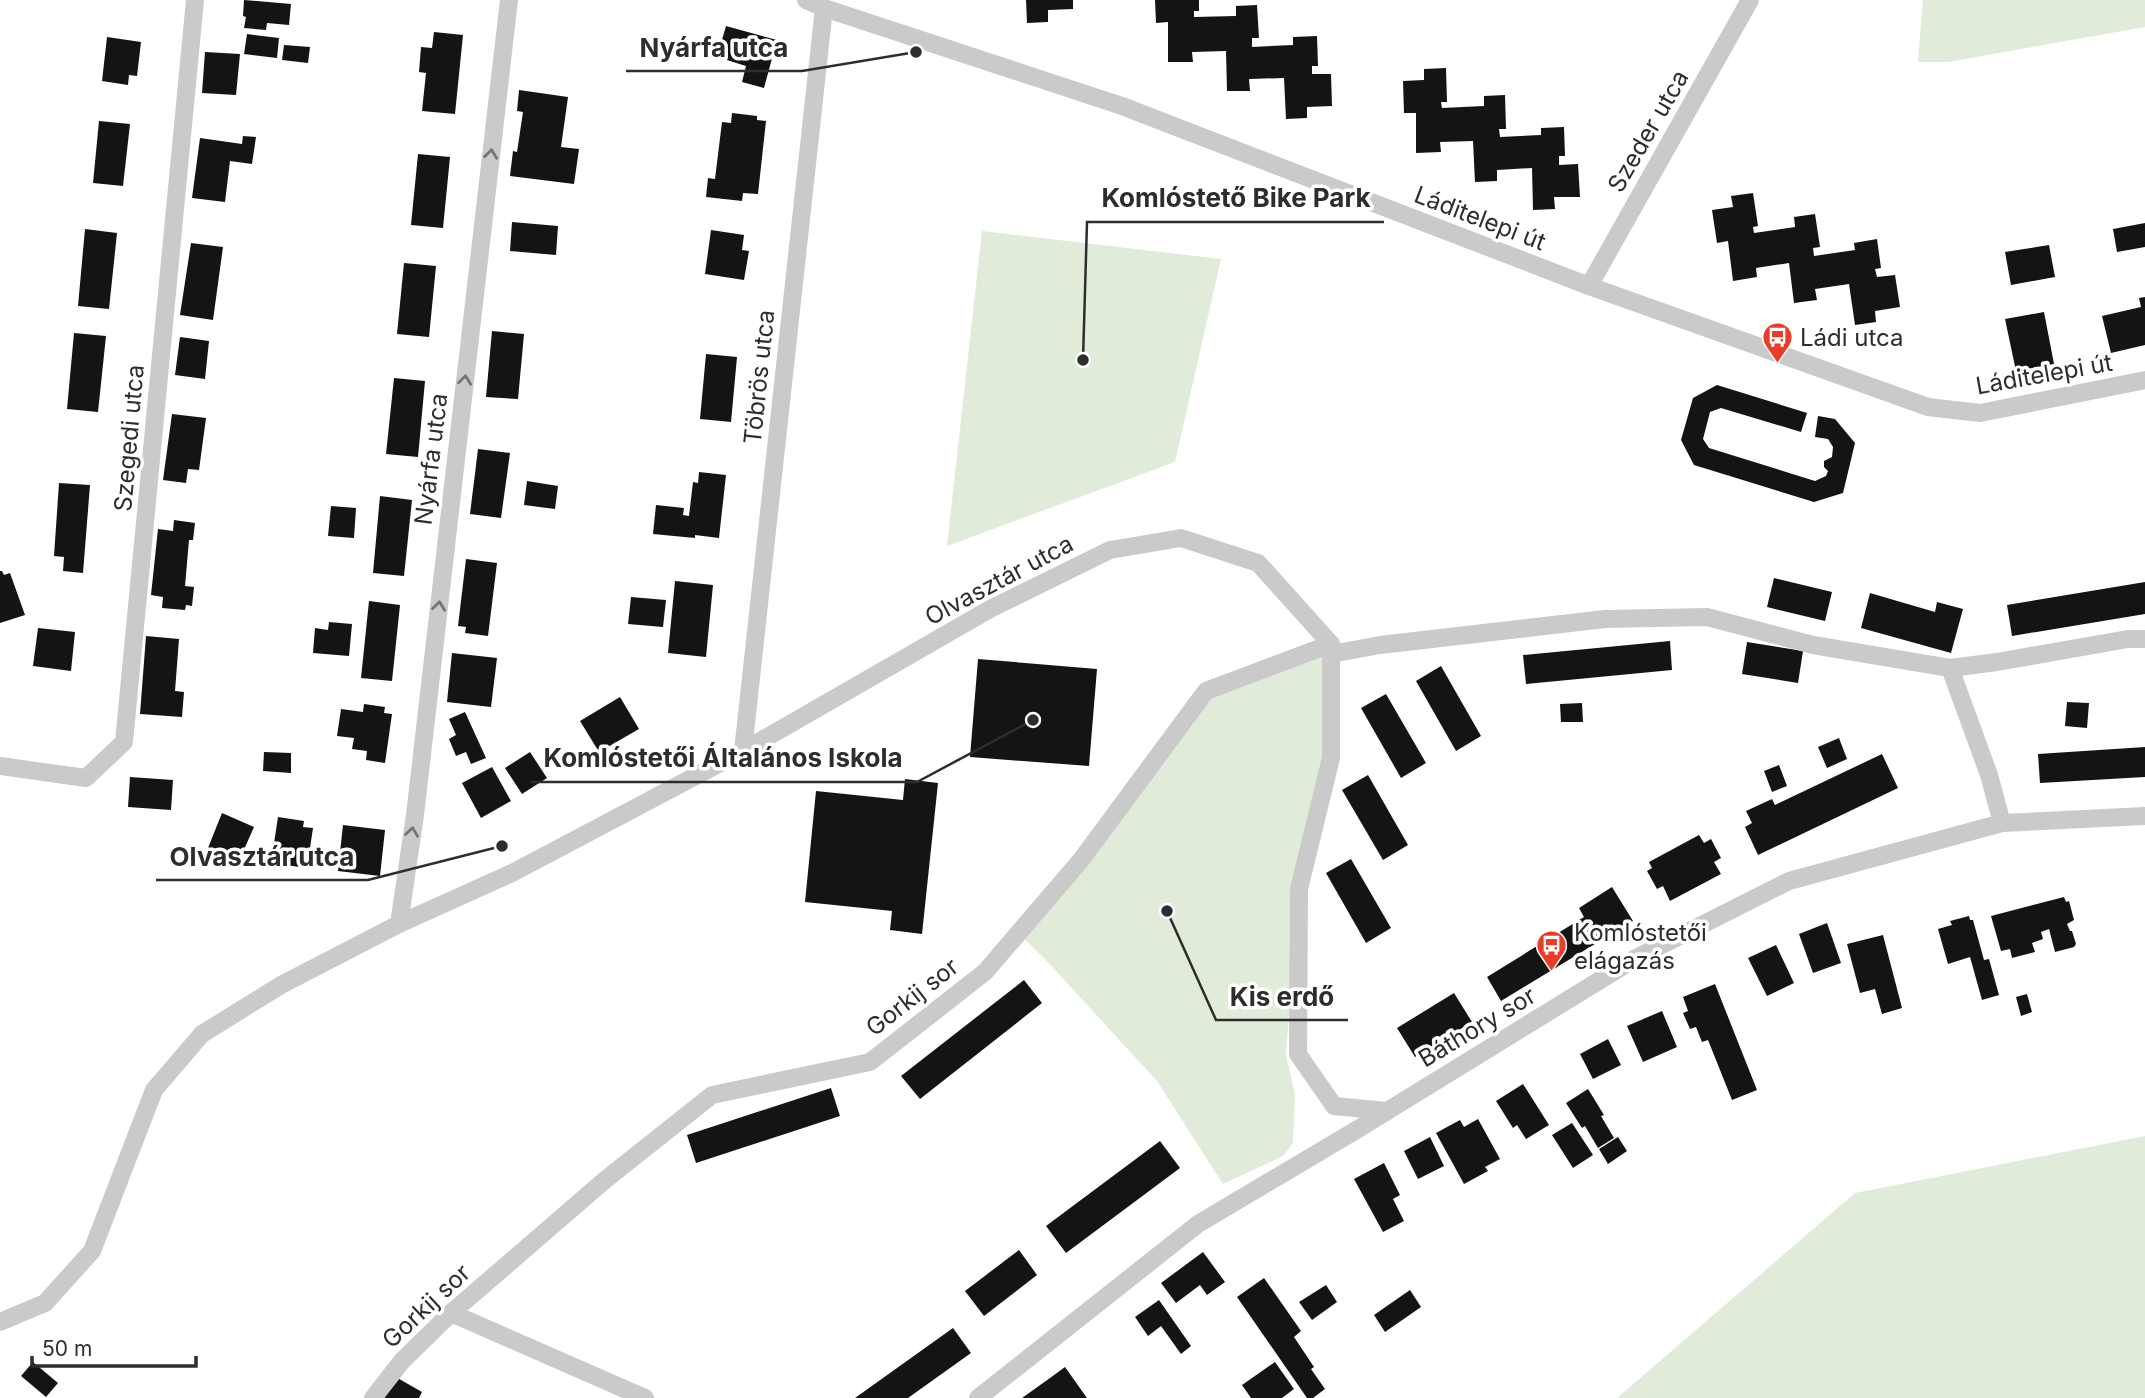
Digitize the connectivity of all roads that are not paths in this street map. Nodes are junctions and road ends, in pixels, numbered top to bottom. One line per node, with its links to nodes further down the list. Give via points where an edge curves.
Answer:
1 (195, 0): 12 (street, Szegedi utca, via 124,742 86,778)
2 (509, 0): 15 (street, Nyárfa utca, one-way to 2)
3 (806, 0): 5 (street, Láditelepi út)
4 (1750, 0): 6 (street, Szeder utca)
5 (824, 8): 6 (street, Láditelepi út, via 1122,106); 11 (street, Töbrös utca)
6 (1589, 286): 7 (street, Láditelepi út, via 1928,407 1980,413)
7 (2145, 380)
8 (2145, 639): 10 (street, Gorkij sor)
9 (1331, 649): 10 (street, Gorkij sor, via 1605,618 1707,617 1813,645); 11 (street, Olvasztár utca, via 1258,563 1181,538 1110,550 990,609); 16 (street, via 1331,758 1299,889 1297,1054 1334,1106); 17 (street, Gorkij sor, via 1206,691 1081,860 985,972 870,1062 712,1095)
10 (1950, 668): 14 (street)
11 (743, 751): 15 (street, Olvasztár utca, via 512,873)
12 (0, 766)
13 (2145, 816): 14 (street, Báthory sor)
14 (2002, 823): 16 (street, Báthory sor, via 1789,881 1636,958)
15 (399, 923): 18 (street, Olvasztár utca, via 281,985 202,1034 154,1090 92,1251 45,1303)
16 (1387, 1111): 21 (street, Báthory sor, via 1198,1224)
17 (451, 1313): 19 (street, Gorkij sor, via 402,1360); 20 (street)
18 (0, 1322)
19 (373, 1398)
20 (645, 1398)
21 (978, 1398)

